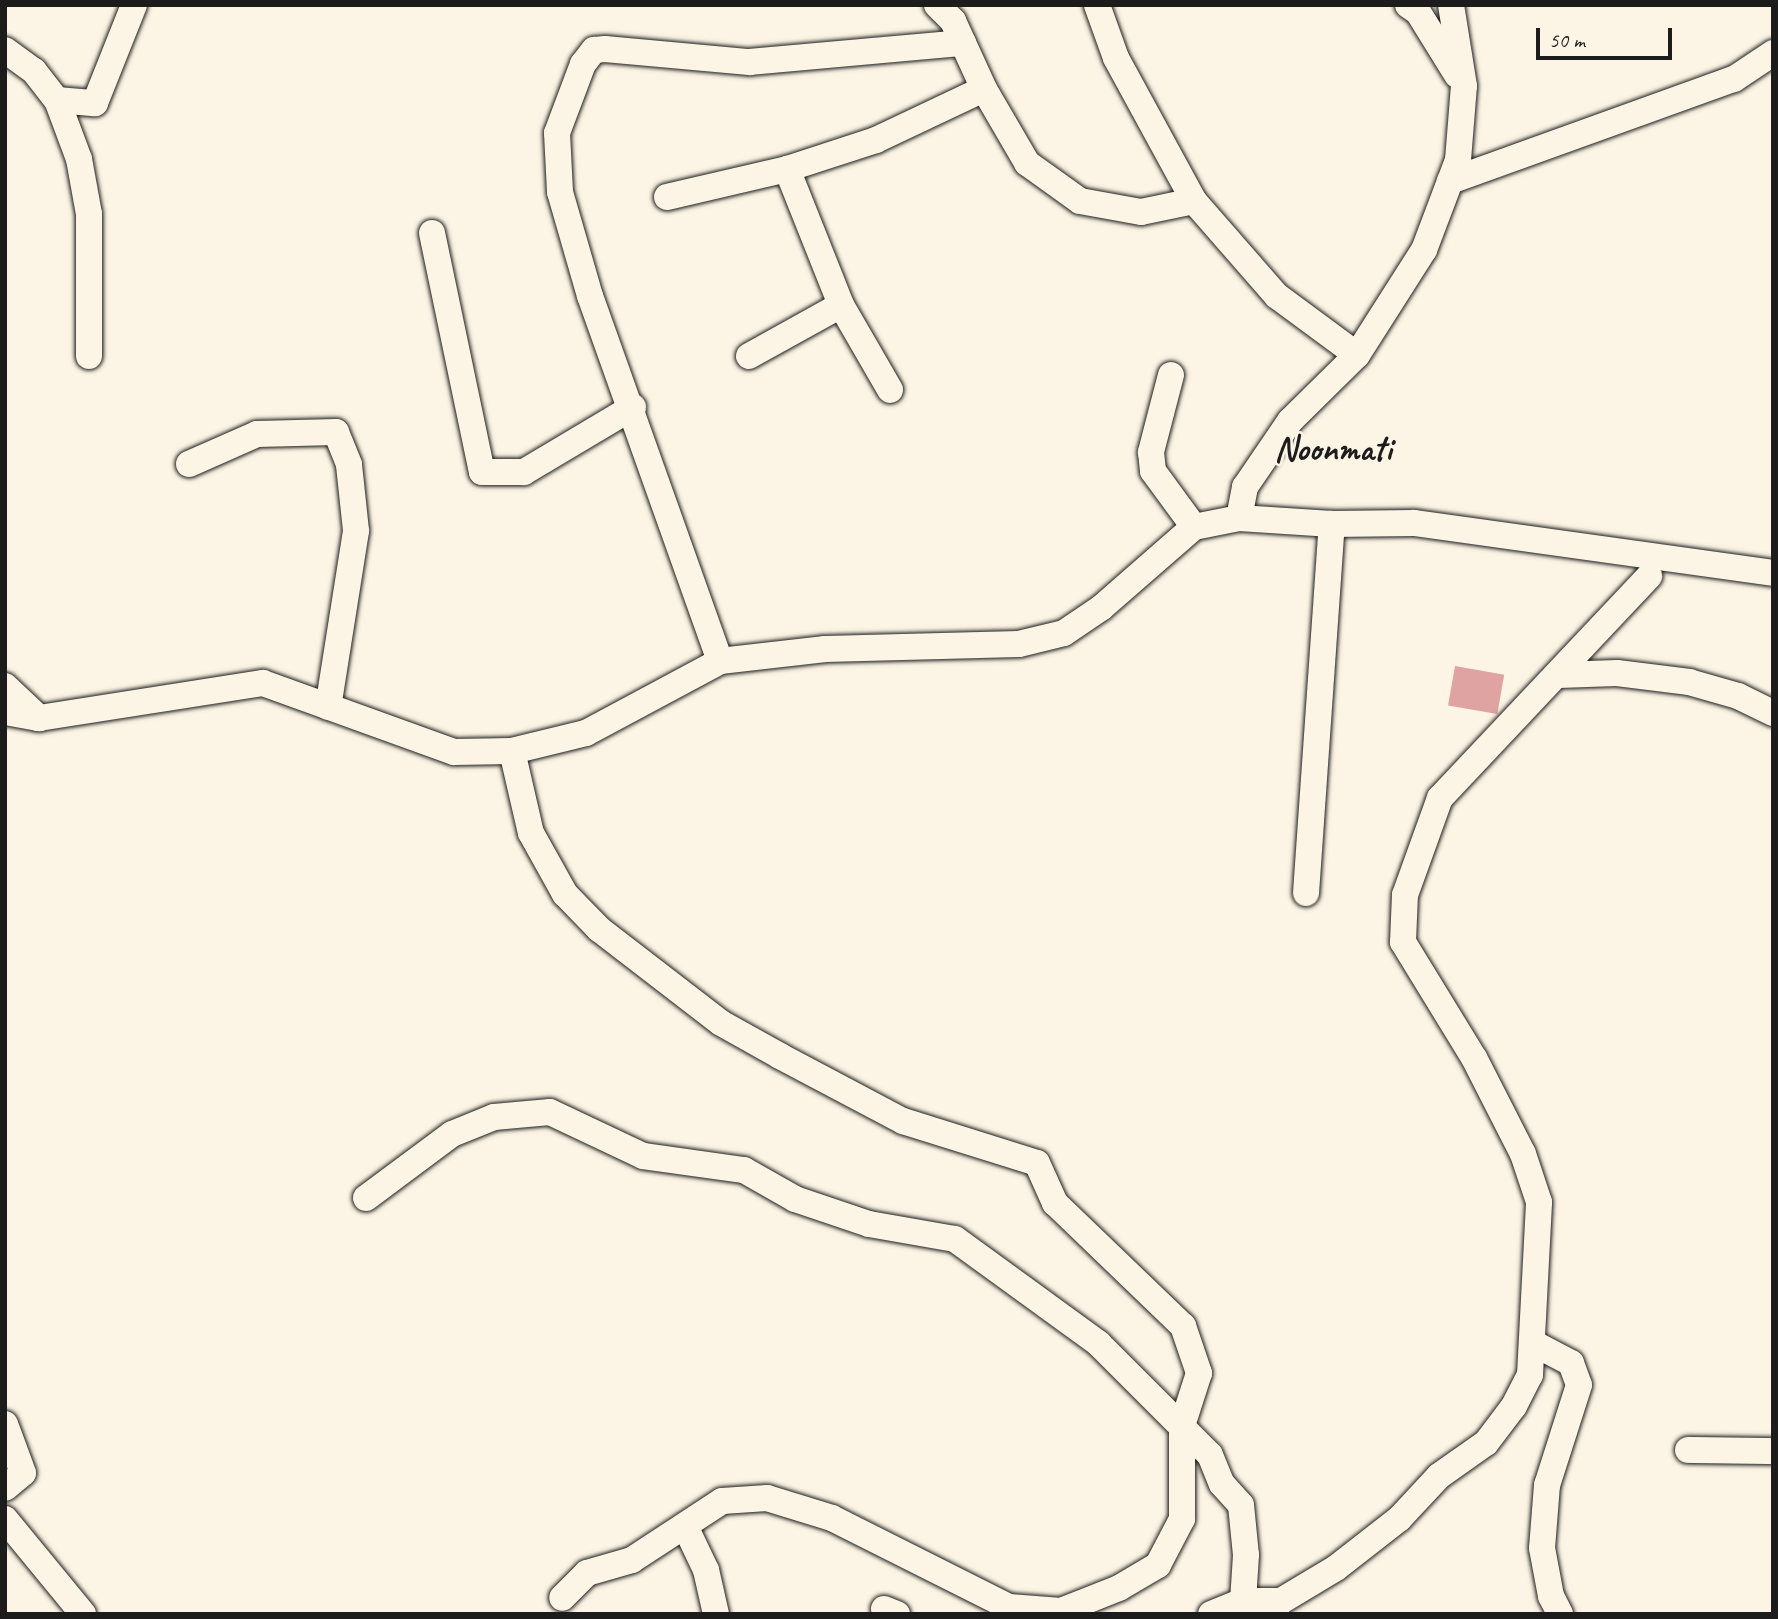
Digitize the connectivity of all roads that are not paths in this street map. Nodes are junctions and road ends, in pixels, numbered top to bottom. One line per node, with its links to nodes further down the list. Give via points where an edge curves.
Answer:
1 (134, 5): 11 (street, via 95,103)
2 (937, 5): 6 (street, via 953,21)
3 (1097, 5): 15 (street, via 1116,58)
4 (1408, 5): 9 (street, via 1418,12)
5 (1451, 5): 9 (street)
6 (963, 43): 10 (street); 23 (street, via 749,62 594,50 583,64 557,133 556,163 590,296)
7 (5, 50): 11 (street, via 34,71)
8 (1773, 53): 13 (street, via 1734,79)
9 (1464, 86): 13 (street, via 1458,160)
10 (984, 89): 12 (street, via 876,140); 15 (street, via 1027,163 1080,201 1142,212)
11 (57, 100): 19 (street, via 79,159 89,214)
12 (787, 169): 14 (street); 17 (street)
13 (1450, 181): 18 (street, via 1424,250)
14 (667, 197)
15 (1194, 201): 18 (street, via 1277,296)
16 (432, 233): 23 (street, via 482,472 524,472)
17 (841, 305): 20 (street); 22 (street)
18 (1357, 355): 25 (street, via 1290,421 1245,487)
19 (89, 356)
20 (749, 356)
21 (1171, 375): 28 (street, via 1151,452 1153,471)
22 (890, 390)
23 (633, 407): 32 (street)
24 (189, 464): 35 (street, via 257,434 336,432 349,465 356,531)
25 (1239, 517): 26 (street); 28 (street)
26 (1332, 524): 27 (street); 40 (street)
27 (1369, 524): 29 (street, via 1414,523); 30 (street, via 1403,537)
28 (1194, 527): 32 (street, via 1101,608 1064,633 1018,644 825,649)
29 (1773, 573)
30 (1649, 576): 31 (street); 33 (street)
31 (1773, 592)
32 (720, 661): 39 (street, via 586,733)
33 (1558, 675): 37 (street, via 1617,673 1689,682 1738,696); 42 (street, via 1482,749 1440,798 1405,895 1403,942 1474,1058 1523,1154 1539,1202)
34 (5, 686): 38 (street)
35 (328, 707): 38 (street, via 263,684); 39 (street, via 454,752)
36 (5, 712): 38 (street)
37 (1773, 713)
38 (39, 718)
39 (512, 751): 44 (street, via 530,833 565,894 599,929 721,1023 792,1063 903,1121 1037,1163 1055,1203 1183,1326 1199,1373)
40 (1306, 893)
41 (366, 1198): 44 (street, via 452,1134 494,1116 550,1112 643,1156 744,1170 795,1199 869,1224 955,1239 1098,1343)
42 (1533, 1343): 52 (street, via 1530,1376 1486,1443 1439,1476 1399,1519); 56 (street, via 1571,1363 1579,1385 1547,1485 1543,1535 1551,1596)
43 (5, 1424): 47 (street, via 23,1473)
44 (1182, 1426): 49 (street, via 1182,1519 1157,1565 1119,1588 1060,1611 1009,1607 945,1579 884,1541 832,1518 767,1498 722,1501); 51 (street, via 1210,1455 1222,1484 1241,1505 1246,1555)
45 (1688, 1450): 46 (street)
46 (1773, 1451)
47 (5, 1488)
48 (5, 1519): 53 (street)
49 (685, 1525): 50 (street, via 632,1560 587,1573); 54 (street, via 706,1570)
50 (562, 1598)
51 (1243, 1601): 52 (street); 55 (street)
52 (1290, 1607)
53 (83, 1614)
54 (716, 1614)
55 (1211, 1614)
56 (1560, 1614)

